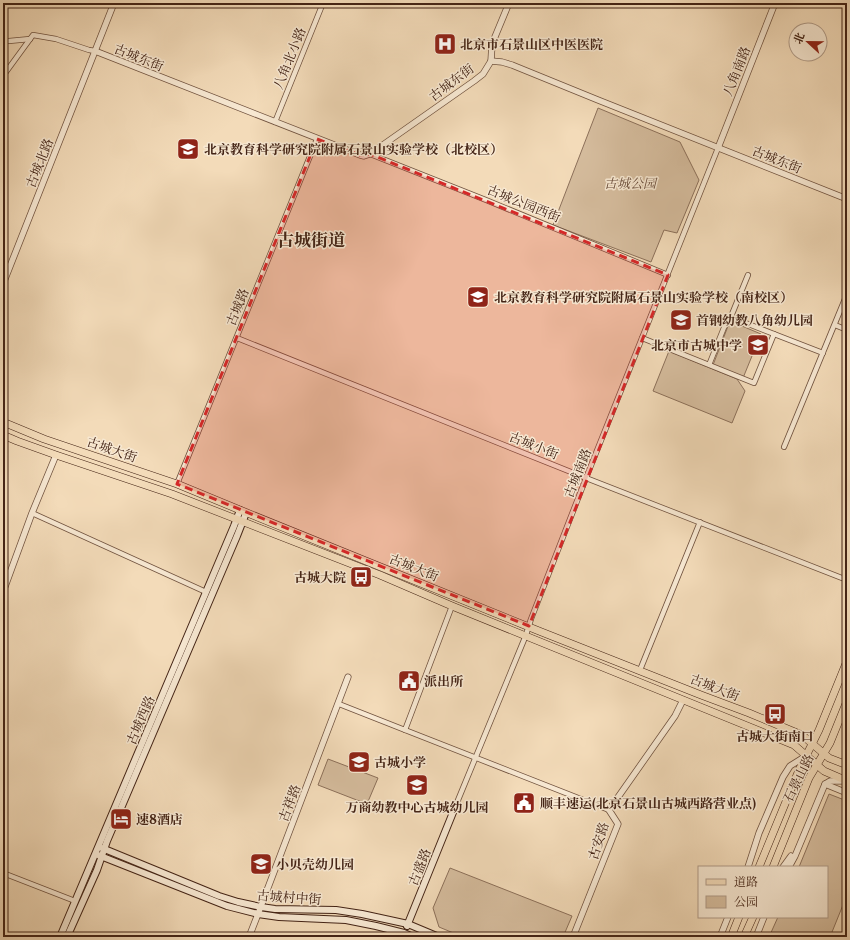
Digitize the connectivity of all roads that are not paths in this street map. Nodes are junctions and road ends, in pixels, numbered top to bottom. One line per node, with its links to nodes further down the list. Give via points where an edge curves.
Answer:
1 (114, 3): 7 (street, 古城北路)
2 (323, 3): 10 (street, 八角北小路)
3 (509, 3): 8 (street, via 492,44)
4 (775, 3): 12 (street, 八角南路)
5 (30, 39): 6 (street); 7 (street, via 33,35 56,39); 9 (street)
6 (3, 41)
7 (95, 51): 10 (street, 古城东街); 17 (street, 古城北路)
8 (491, 61): 12 (street, 古城东街, via 512,64); 13 (street, 古城东街, via 483,74 474,81)
9 (3, 76)
10 (275, 122): 11 (street, 古城东街)
11 (317, 138): 13 (street, 古城东街, via 360,155); 23 (street, 古城路)
12 (718, 148): 14 (street, 古城东街); 15 (street, 古城南路)
13 (370, 154): 15 (street, 古城公园西街)
14 (847, 199)
15 (668, 275): 24 (street, 古城南路)
16 (748, 275): 19 (street)
17 (3, 284)
18 (847, 294): 20 (street)
19 (730, 319): 22 (street); 26 (street, via 727,320)
20 (834, 325): 21 (street); 25 (street)
21 (847, 330)
22 (774, 334): 25 (street); 26 (street, via 754,383)
23 (236, 338): 31 (street, 古城小街); 32 (street, 古城路)
24 (642, 338): 26 (street); 31 (street, 古城南路)
25 (823, 353): 29 (street)
26 (709, 365)
27 (3, 422): 32 (main road, 古城大街, via 44,439)
28 (3, 435): 30 (main road, 古城大街)
29 (784, 447)
30 (56, 455): 34 (street); 35 (main road, 古城大街, via 172,494)
31 (586, 478): 36 (street, 古城小街); 41 (street, 古城南路)
32 (177, 484): 33 (main road, 古城大街)
33 (243, 512): 35 (main road, 古城西路); 41 (main road, 古城大街)
34 (32, 513): 38 (street); 39 (street)
35 (239, 521): 39 (main road, 古城西路); 40 (main road, 古城大街, via 380,575); 63 (main road, 古城西路)
36 (700, 522): 37 (street, 古城小街); 44 (street)
37 (847, 580)
38 (3, 592)
39 (206, 592): 62 (main road, 古城西路)
40 (452, 606): 42 (main road, 古城大街); 49 (street)
41 (529, 626): 42 (street, 古城南路); 44 (main road, 古城大街)
42 (526, 635): 46 (main road, 古城大街); 53 (street, 古城南路)
43 (847, 661): 50 (main road, 石景山路)
44 (640, 670): 50 (main road, 古城大街, via 802,735)
45 (348, 677): 48 (street, 古祥路)
46 (683, 700): 52 (main road, 古城大街, via 794,745); 60 (street, 古安路, via 675,716)
47 (847, 701): 51 (main road, 石景山路)
48 (339, 704): 49 (street); 73 (street, 古祥路)
49 (405, 730): 53 (street)
50 (812, 743): 51 (main road, 古城大街); 52 (main road, 石景山路)
51 (824, 753): 54 (main road, 石景山路); 55 (main road, 古城大街, via 829,758)
52 (806, 756): 54 (main road, 古城大街); 66 (street, via 790,766 783,777 759,833); 67 (main road, 石景山路)
53 (476, 758): 59 (street, 古城南路); 60 (street)
54 (817, 765): 56 (main road, 古城大街); 68 (main road, 石景山路, via 809,778)
55 (847, 765)
56 (847, 781): 57 (street, via 830,781)
57 (825, 784): 58 (street); 61 (street)
58 (847, 793)
59 (456, 805): 79 (main road, 古盛路)
60 (609, 810): 86 (street, 古安路, via 618,824)
61 (801, 840): 69 (street); 70 (street)
62 (98, 846): 63 (main road, 古城村中街); 64 (main road, 古城西路)
63 (105, 849): 65 (main road, 古城西路); 73 (main road, 古城村中街, via 219,896)
64 (95, 854): 65 (main road, 古城村中街); 72 (main road, 古城西路)
65 (102, 857): 74 (main road, 古城村中街, via 227,906); 82 (main road, 古城西路)
66 (748, 866)
67 (759, 866)
68 (773, 866)
69 (784, 866)
70 (790, 866)
71 (3, 872): 72 (street)
72 (75, 901): 81 (main road, 古城西路)
73 (261, 907): 74 (street, 古祥路); 79 (main road, 古城村中街, via 336,910)
74 (258, 914): 80 (main road, 古城村中街, via 346,920); 83 (street, 古祥路)
75 (728, 918): 87 (street)
76 (739, 918): 88 (main road)
77 (753, 918): 89 (main road)
78 (764, 918): 90 (street)
79 (408, 924): 80 (main road, 古盛路); 85 (main road, 古城村中街)
80 (403, 935): 84 (main road, 古城村中街)
81 (60, 937)
82 (67, 937)
83 (249, 937)
84 (413, 937)
85 (439, 937)
86 (573, 937)
87 (720, 937)
88 (731, 937)
89 (744, 937)
90 (756, 937)

